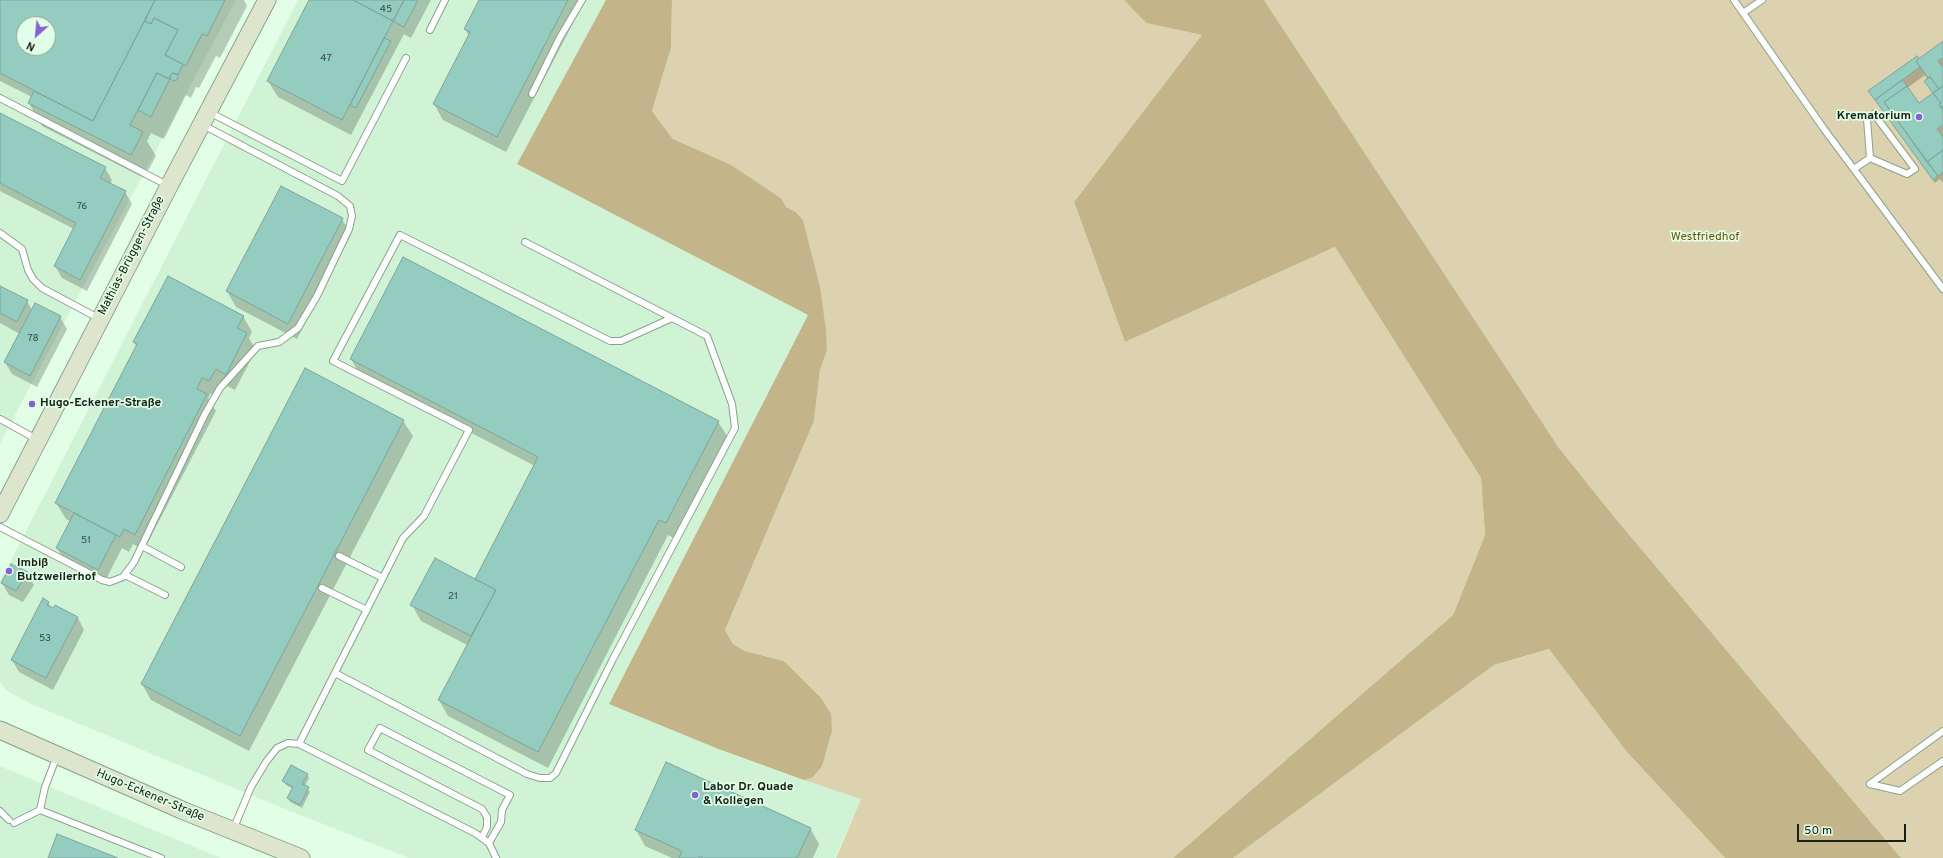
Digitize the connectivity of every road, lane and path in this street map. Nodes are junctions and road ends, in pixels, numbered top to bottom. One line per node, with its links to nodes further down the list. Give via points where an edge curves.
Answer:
1 (267, 0): 11 (street, Mathias-Brüggen-Straße)
2 (445, 0): 7 (lane)
3 (582, 0): 9 (lane, via 559,38)
4 (1734, 0): 6 (lane)
5 (1762, 0): 6 (lane)
6 (1743, 13): 13 (lane)
7 (430, 30)
8 (406, 58): 11 (lane, via 342,181)
9 (532, 94)
10 (0, 98): 14 (lane)
11 (205, 118): 14 (street, Mathias-Brüggen-Straße); 24 (lane, via 338,196 350,206 352,216 346,236 317,296 298,328 279,342 258,346 220,388)
12 (1870, 158): 12 (lane, via 1907,174 1915,169 1874,114 1867,119); 13 (lane)
13 (1854, 169): 17 (lane)
14 (169, 186): 19 (street, Mathias-Brüggen-Straße)
15 (0, 233): 19 (lane, via 22,249 28,270 42,288)
16 (525, 242): 18 (lane)
17 (1943, 289)
18 (672, 318): 28 (lane, via 621,341 610,341 400,235 333,361 469,430 424,516 403,538); 32 (lane, via 707,336 732,404 735,428 556,773 550,778 527,774)
19 (100, 319): 21 (street, Mathias-Brüggen-Straße)
20 (0, 419): 21 (lane)
21 (38, 440): 22 (street, Mathias-Brüggen-Straße)
22 (0, 514)
23 (0, 527): 27 (lane, via 102,580 117,581)
24 (142, 546): 26 (lane); 27 (lane)
25 (339, 556): 28 (lane)
26 (181, 566)
27 (125, 575): 30 (lane)
28 (383, 578): 31 (lane)
29 (322, 588): 31 (lane)
30 (165, 595)
31 (367, 610): 32 (lane)
32 (335, 673): 35 (lane)
33 (0, 730): 36 (street, Hugo-Eckener-Straße)
34 (1943, 731): 37 (lane, via 1870,784 1900,791)
35 (299, 744): 40 (lane, via 288,743 277,748 266,762 251,787); 41 (lane)
36 (57, 756): 38 (lane, via 45,787); 40 (street, Hugo-Eckener-Straße)
37 (1943, 761)
38 (40, 810): 39 (lane, via 11,822); 43 (lane)
39 (0, 811)
40 (232, 831): 44 (street, Hugo-Eckener-Straße)
41 (482, 837): 42 (lane); 42 (lane, via 487,827 487,817 482,809 368,750 380,728 510,795)
42 (489, 843): 45 (lane)
43 (161, 858)
44 (301, 858)
45 (496, 858)

